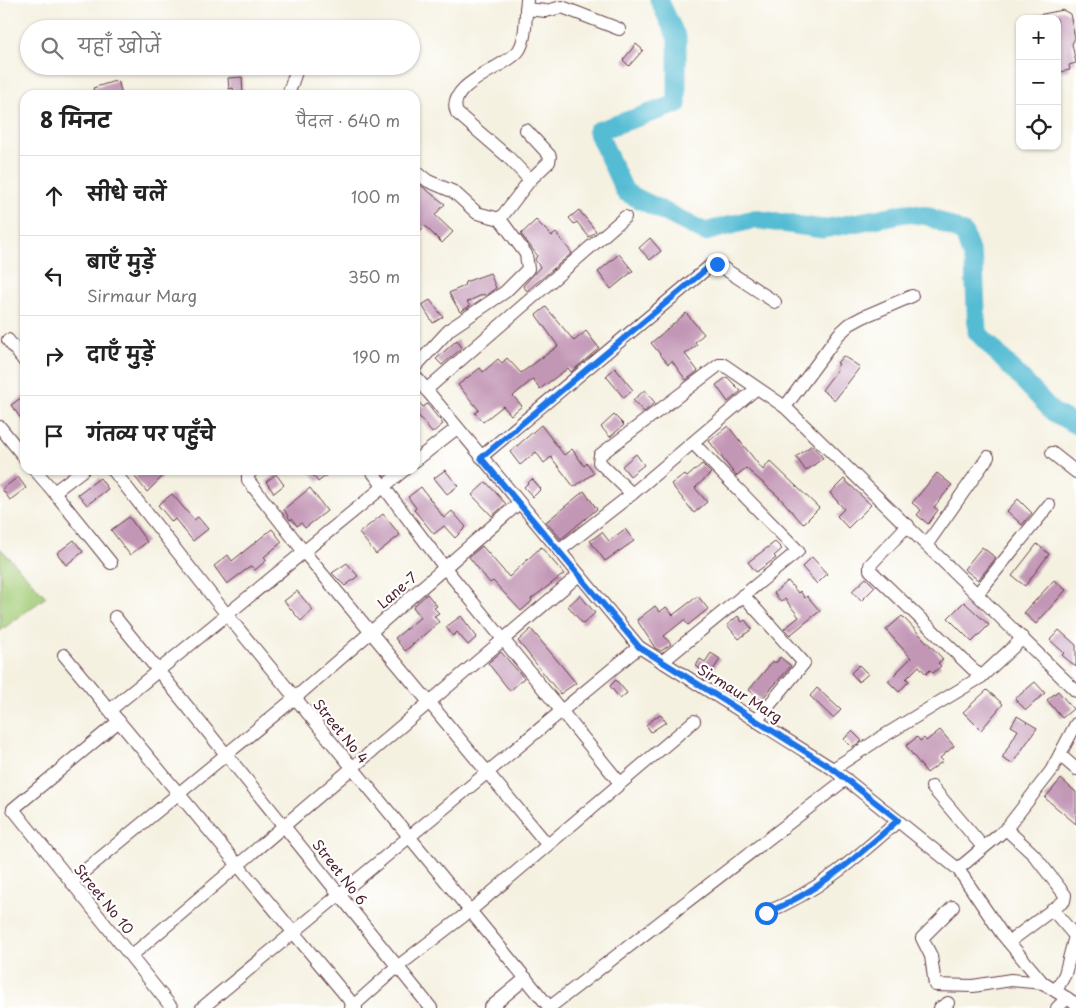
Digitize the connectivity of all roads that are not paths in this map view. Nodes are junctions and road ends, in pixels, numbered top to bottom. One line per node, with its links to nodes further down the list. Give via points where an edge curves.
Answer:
1 (526, 5): 2 (street, via 546,11 562,7); 7 (street, via 518,52 478,77 463,91 455,108)
2 (619, 29)
3 (295, 75): 4 (street)
4 (290, 90)
5 (526, 130): 7 (street, via 550,156 549,162)
6 (420, 175): 9 (street, via 454,192 477,213)
7 (530, 180): 9 (street)
8 (625, 217): 17 (street)
9 (500, 219): 14 (street, via 526,254 528,269 505,292 450,329)
10 (912, 296): 18 (street, via 850,324)
11 (775, 302): 26 (street, via 717,264 710,266)
12 (8, 340): 13 (street)
13 (20, 356)
14 (420, 362)
15 (420, 382): 17 (street, Sirmaur Marg)
16 (758, 388): 18 (street); 21 (street); 36 (street, via 724,365 719,365 600,455 599,462)
17 (426, 390): 20 (street, Sirmaur Marg)
18 (785, 407): 39 (street)
19 (0, 428): 22 (street)
20 (457, 428): 25 (street); 26 (street, Sirmaur Marg)
21 (693, 443): 36 (street); 47 (street, via 797,549 797,553)
22 (20, 452)
23 (1052, 453): 27 (street)
24 (988, 456): 40 (street)
25 (420, 457)
26 (481, 458): 37 (street, Sirmaur Marg)
27 (1076, 472)
28 (39, 475): 35 (street)
29 (76, 475): 35 (street)
30 (117, 475): 48 (street, Street No 4)
31 (248, 475): 42 (street, via 248,480)
32 (374, 475): 34 (street)
33 (398, 475): 34 (street)
34 (382, 487): 42 (street); 44 (street)
35 (54, 492): 43 (street)
36 (632, 494): 41 (street)
37 (519, 503): 41 (street, Sirmaur Marg); 44 (street, Lane-7)
38 (1049, 505): 46 (street)
39 (908, 525): 40 (street); 57 (street, via 870,565 870,570)
40 (927, 544): 46 (street)
41 (559, 551): 45 (street, Sirmaur Marg)
42 (304, 552): 48 (street); 50 (street)
43 (111, 563)
44 (445, 568): 50 (street, Lane-7); 51 (street)
45 (579, 575): 51 (street); 53 (street, Sirmaur Marg)
46 (978, 593): 52 (street)
47 (743, 595): 55 (street); 65 (street, via 804,663)
48 (227, 615): 56 (street); 59 (street, Street No 4)
49 (115, 617): 56 (street, Street No 6)
50 (371, 633): 59 (street, Lane-7); 60 (street)
51 (504, 638): 60 (street); 62 (street)
52 (1023, 638): 57 (street); 58 (street)
53 (639, 647): 55 (street, Sirmaur Marg); 62 (street)
54 (64, 655): 61 (street)
55 (662, 662): 65 (street, Sirmaur Marg)
56 (159, 670): 61 (street); 67 (street, Street No 6)
57 (981, 677): 71 (street)
58 (1076, 692)
59 (294, 698): 67 (street, Lane-7); 70 (street, Street No 4)
60 (430, 702): 70 (street); 72 (street)
61 (110, 710): 63 (street)
62 (562, 710): 72 (street); 74 (street)
63 (119, 721): 76 (street); 85 (street, Street No 10, via 13,809)
64 (694, 721): 74 (street)
65 (756, 721): 71 (street, Sirmaur Marg)
66 (1076, 724): 68 (street)
67 (226, 754): 76 (street, Lane-7); 78 (street, Street No 6)
68 (1060, 755): 69 (street); 79 (street)
69 (1076, 768)
70 (353, 769): 78 (street); 80 (street, Street No 4)
71 (833, 769): 73 (street, Sirmaur Marg)
72 (487, 771): 80 (street); 81 (street)
73 (846, 779): 77 (street, Sirmaur Marg); 104 (street)
74 (620, 783): 81 (street)
75 (932, 787): 82 (street)
76 (179, 793): 83 (street); 85 (street, Lane-7)
77 (898, 820): 84 (street, Sirmaur Marg); 90 (street, via 846,867 792,902)
78 (286, 826): 83 (street); 86 (street, Street No 6)
79 (1006, 828): 82 (street); 88 (street, via 1034,855 1065,895 1064,901)
80 (409, 836): 86 (street); 89 (street, Street No 4)
81 (547, 844): 89 (street)
82 (983, 848): 84 (street)
83 (239, 866): 91 (street); 93 (street)
84 (958, 868): 92 (street, Sirmaur Marg)
85 (71, 882): 93 (street, Street No 10)
86 (338, 895): 91 (street); 94 (street, Street No 6)
87 (953, 907): 96 (street, via 922,938 930,956 935,985 973,986 1011,980)
88 (1052, 909): 92 (street); 97 (street, via 1075,936 1065,974)
89 (470, 911): 94 (street); 95 (street, Street No 4)
90 (766, 913)
91 (294, 931): 99 (street); 101 (street)
92 (1009, 942): 96 (street, Sirmaur Marg)
93 (130, 956): 100 (street, Street No 10)
94 (397, 967): 99 (street); 102 (street, Street No 6)
95 (526, 978): 103 (street); 104 (street, Street No 4)
96 (1043, 983): 97 (street, Sirmaur Marg)
97 (1056, 991): 98 (street, Sirmaur Marg)
98 (1071, 1001): 105 (street)
99 (353, 1007)
100 (172, 1008)
101 (202, 1008)
102 (430, 1008)
103 (490, 1008)
104 (550, 1008)
105 (1058, 1008)

